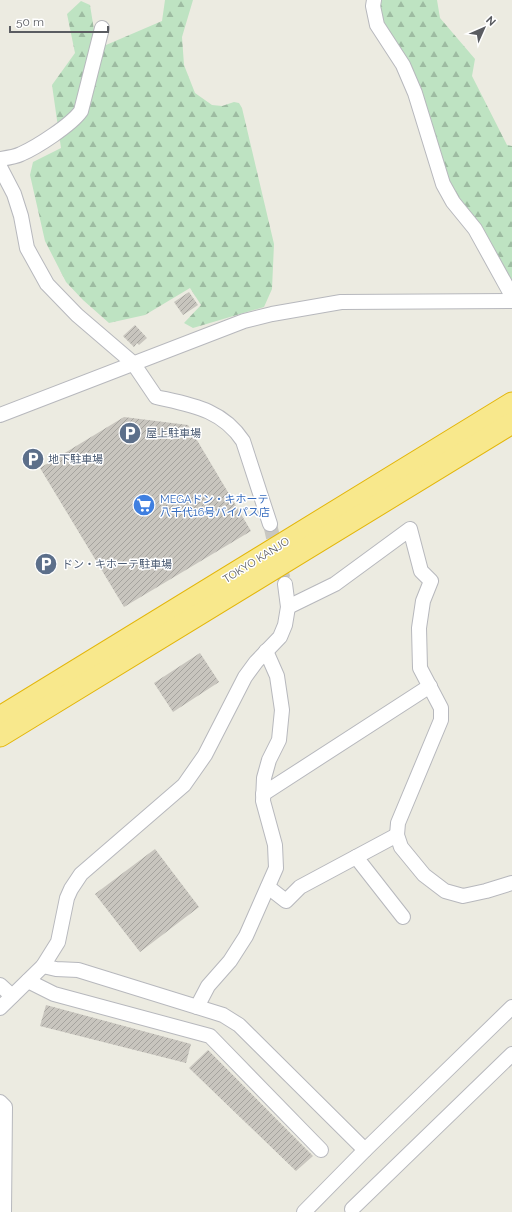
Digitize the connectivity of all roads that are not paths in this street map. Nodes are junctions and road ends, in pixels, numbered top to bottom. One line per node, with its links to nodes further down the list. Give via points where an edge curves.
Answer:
1 (374, 0): 5 (street, via 377,25 403,65 415,93 443,184 453,202 475,229)
2 (102, 28): 3 (street, via 81,111 77,117 21,154)
3 (0, 159)
4 (0, 167): 7 (street, via 14,194 27,248 47,284 77,315)
5 (512, 296)
6 (512, 301): 7 (street, via 341,302 244,321)
7 (133, 363): 9 (street); 11 (street, via 156,397 204,409 222,418 237,431 244,441)
8 (512, 403): 16 (highway, TOKYO KANJO)
9 (0, 415)
10 (512, 423): 17 (highway, TOKYO KANJO)
11 (270, 524)
12 (285, 584): 13 (street)
13 (288, 607): 14 (street, via 280,637); 15 (street, via 335,584 410,528 421,570 431,581 423,601 419,628 420,668)
14 (266, 651): 18 (street, via 277,676 282,710 279,740 264,778); 24 (street, via 246,677 205,755 184,784 81,874 67,898 58,942)
15 (430, 686): 18 (street); 19 (street, via 441,708 441,720 398,822)
16 (0, 717)
17 (0, 736)
18 (263, 794): 22 (street, via 275,845 276,868)
19 (397, 835): 20 (street); 21 (street, via 401,847 424,875 445,892 463,896)
20 (356, 857): 22 (street, via 300,887 286,901); 23 (street)
21 (512, 882)
22 (268, 887): 28 (street, via 246,936 230,961 208,986)
23 (403, 917)
24 (43, 966): 25 (street); 28 (street, via 78,970)
25 (28, 981): 27 (street); 33 (street, via 54,994 210,1036)
26 (0, 985): 27 (street)
27 (12, 996): 30 (street)
28 (197, 1007): 34 (street, via 223,1015 240,1025)
29 (512, 1007): 34 (street)
30 (0, 1008)
31 (512, 1054): 35 (street)
32 (0, 1102): 36 (street, via 5,1107)
33 (320, 1150)
34 (365, 1150): 37 (street)
35 (352, 1209)
36 (4, 1212)
37 (304, 1212)

